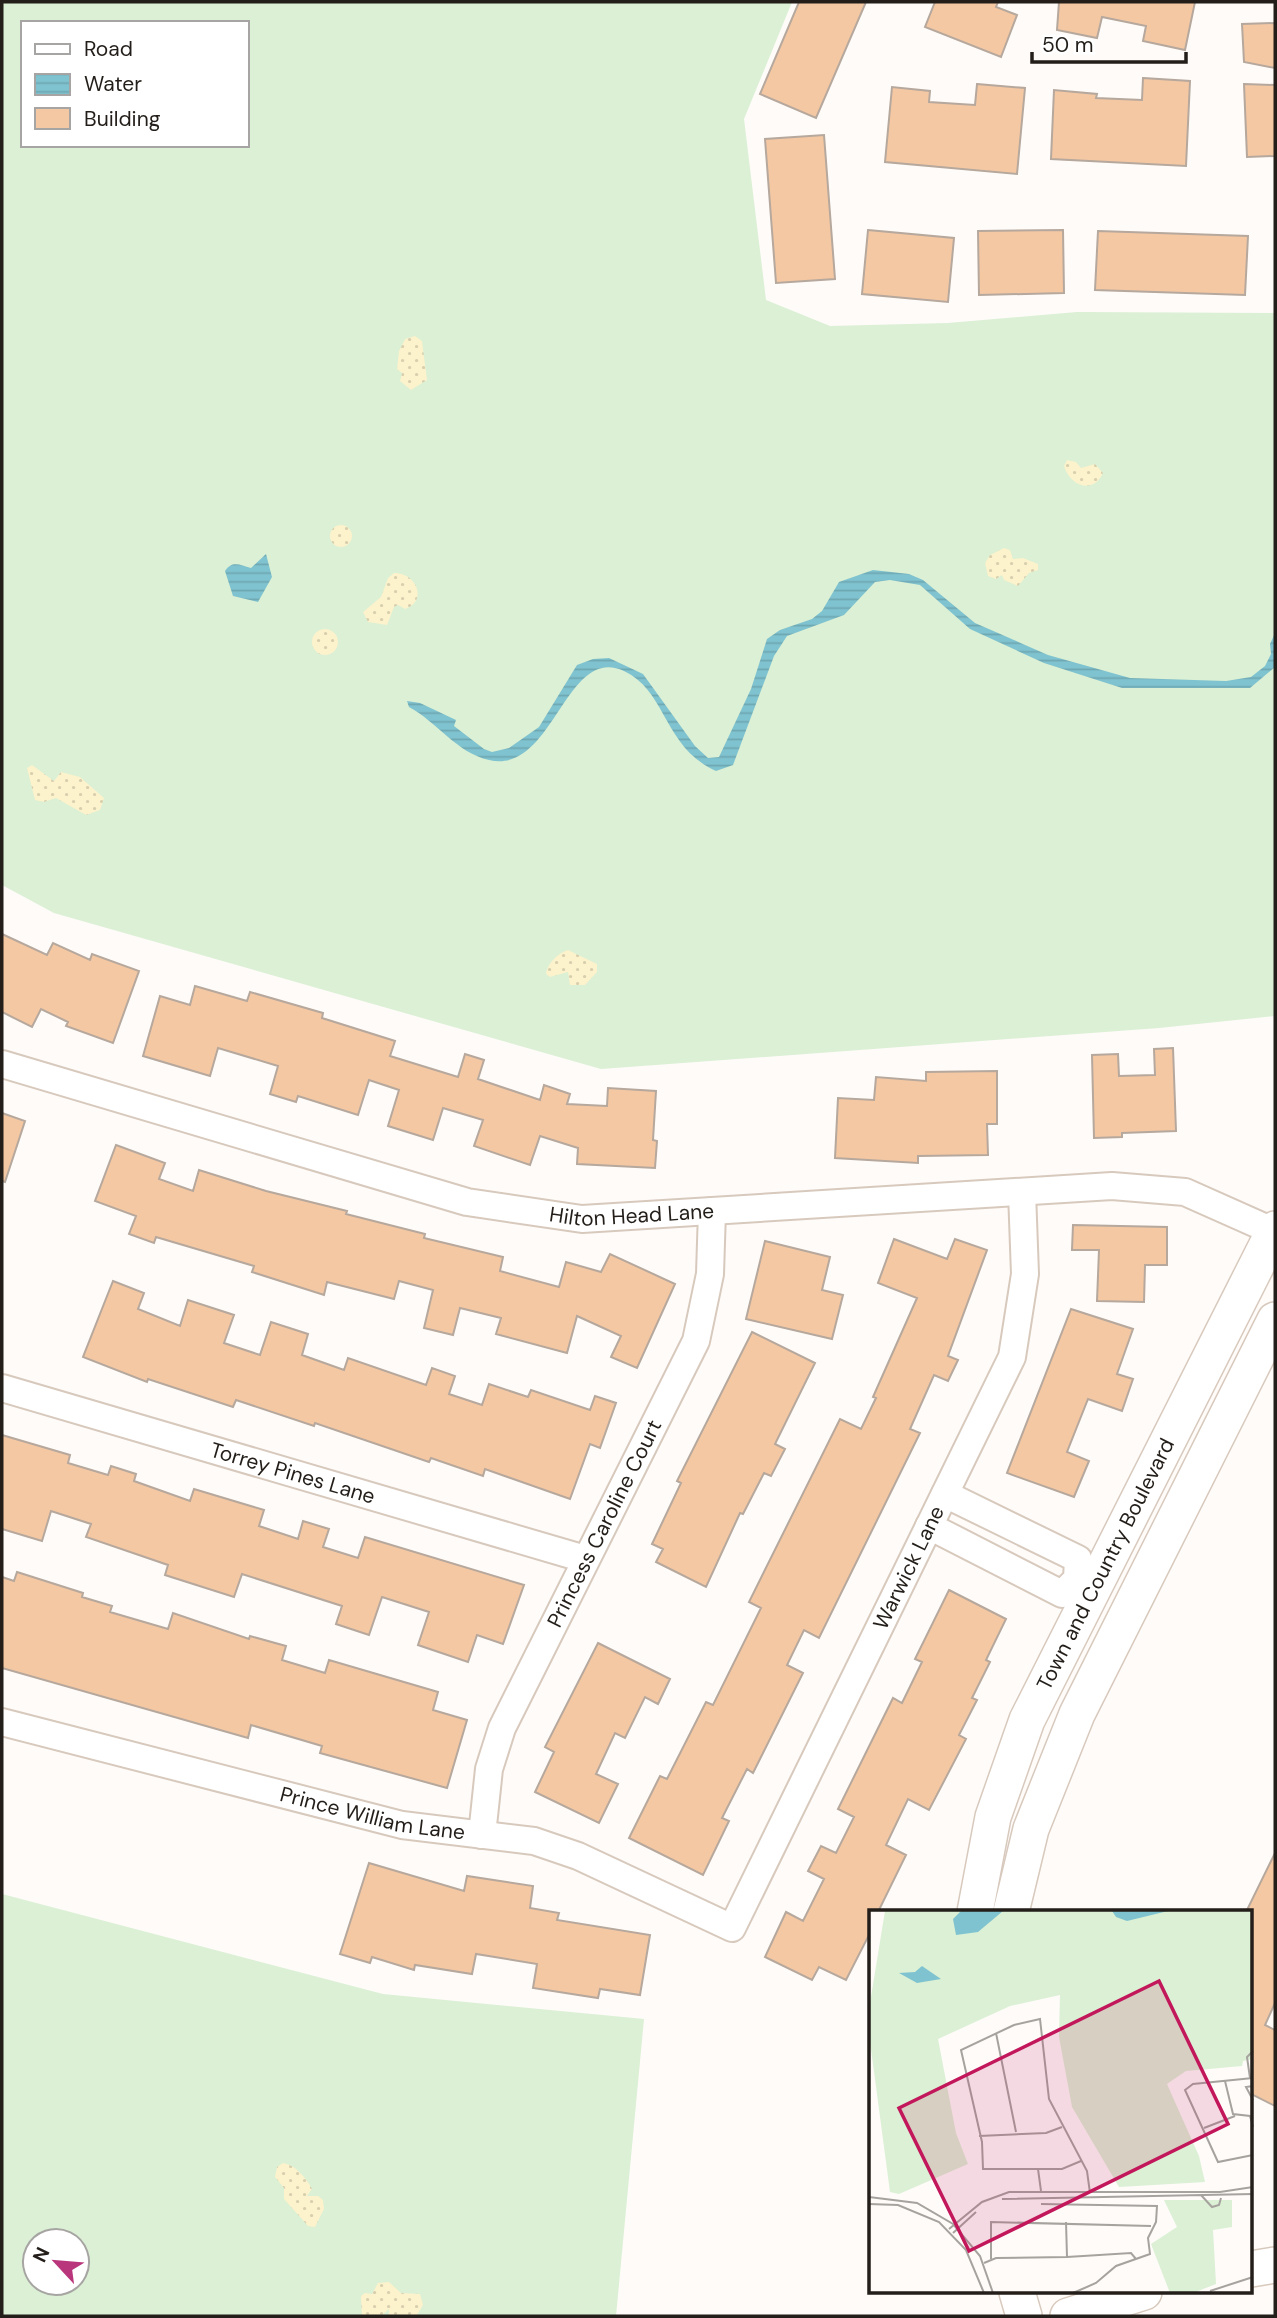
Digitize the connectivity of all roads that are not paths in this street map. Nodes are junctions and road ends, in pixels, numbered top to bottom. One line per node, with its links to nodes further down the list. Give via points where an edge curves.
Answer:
1 (2, 1064): 3 (street, Hilton Head Lane, via 467,1202 582,1219)
2 (1022, 1192): 3 (street, Hilton Head Lane); 4 (street, Hilton Head Lane, via 1112,1186 1185,1192); 7 (street, Warwick Lane, via 1025,1274 1012,1357)
3 (712, 1211): 9 (street, Princess Caroline Court, via 710,1274 696,1341)
4 (1275, 1231): 10 (main road, Town and Country Boulevard)
5 (1275, 1320): 12 (main road, Town and Country Boulevard)
6 (2, 1388): 9 (street, Torrey Pines Lane)
7 (945, 1494): 8 (street, Warwick Lane); 10 (street, via 1078,1559)
8 (929, 1525): 10 (street, via 1062,1594); 17 (street, Warwick Lane)
9 (585, 1559): 14 (street, Princess Caroline Court, via 502,1728 489,1769)
10 (1086, 1583): 11 (main road, Town and Country Boulevard)
11 (1071, 1632): 12 (main road); 15 (main road, Town and Country Boulevard, via 1027,1720 998,1805)
12 (1109, 1651): 16 (main road, Town and Country Boulevard, via 1077,1714 1031,1829)
13 (2, 1721): 14 (street, Prince William Lane, via 402,1825)
14 (482, 1835): 17 (street, Prince William Lane, via 534,1841 578,1856)
15 (975, 1910)
16 (1011, 1910)
17 (732, 1928)
18 (1275, 2265): 19 (main road)
19 (1252, 2269)
20 (1018, 2294): 23 (main road)
21 (1063, 2294): 24 (main road)
22 (1138, 2294): 24 (main road)
23 (1024, 2316)
24 (1069, 2316)

